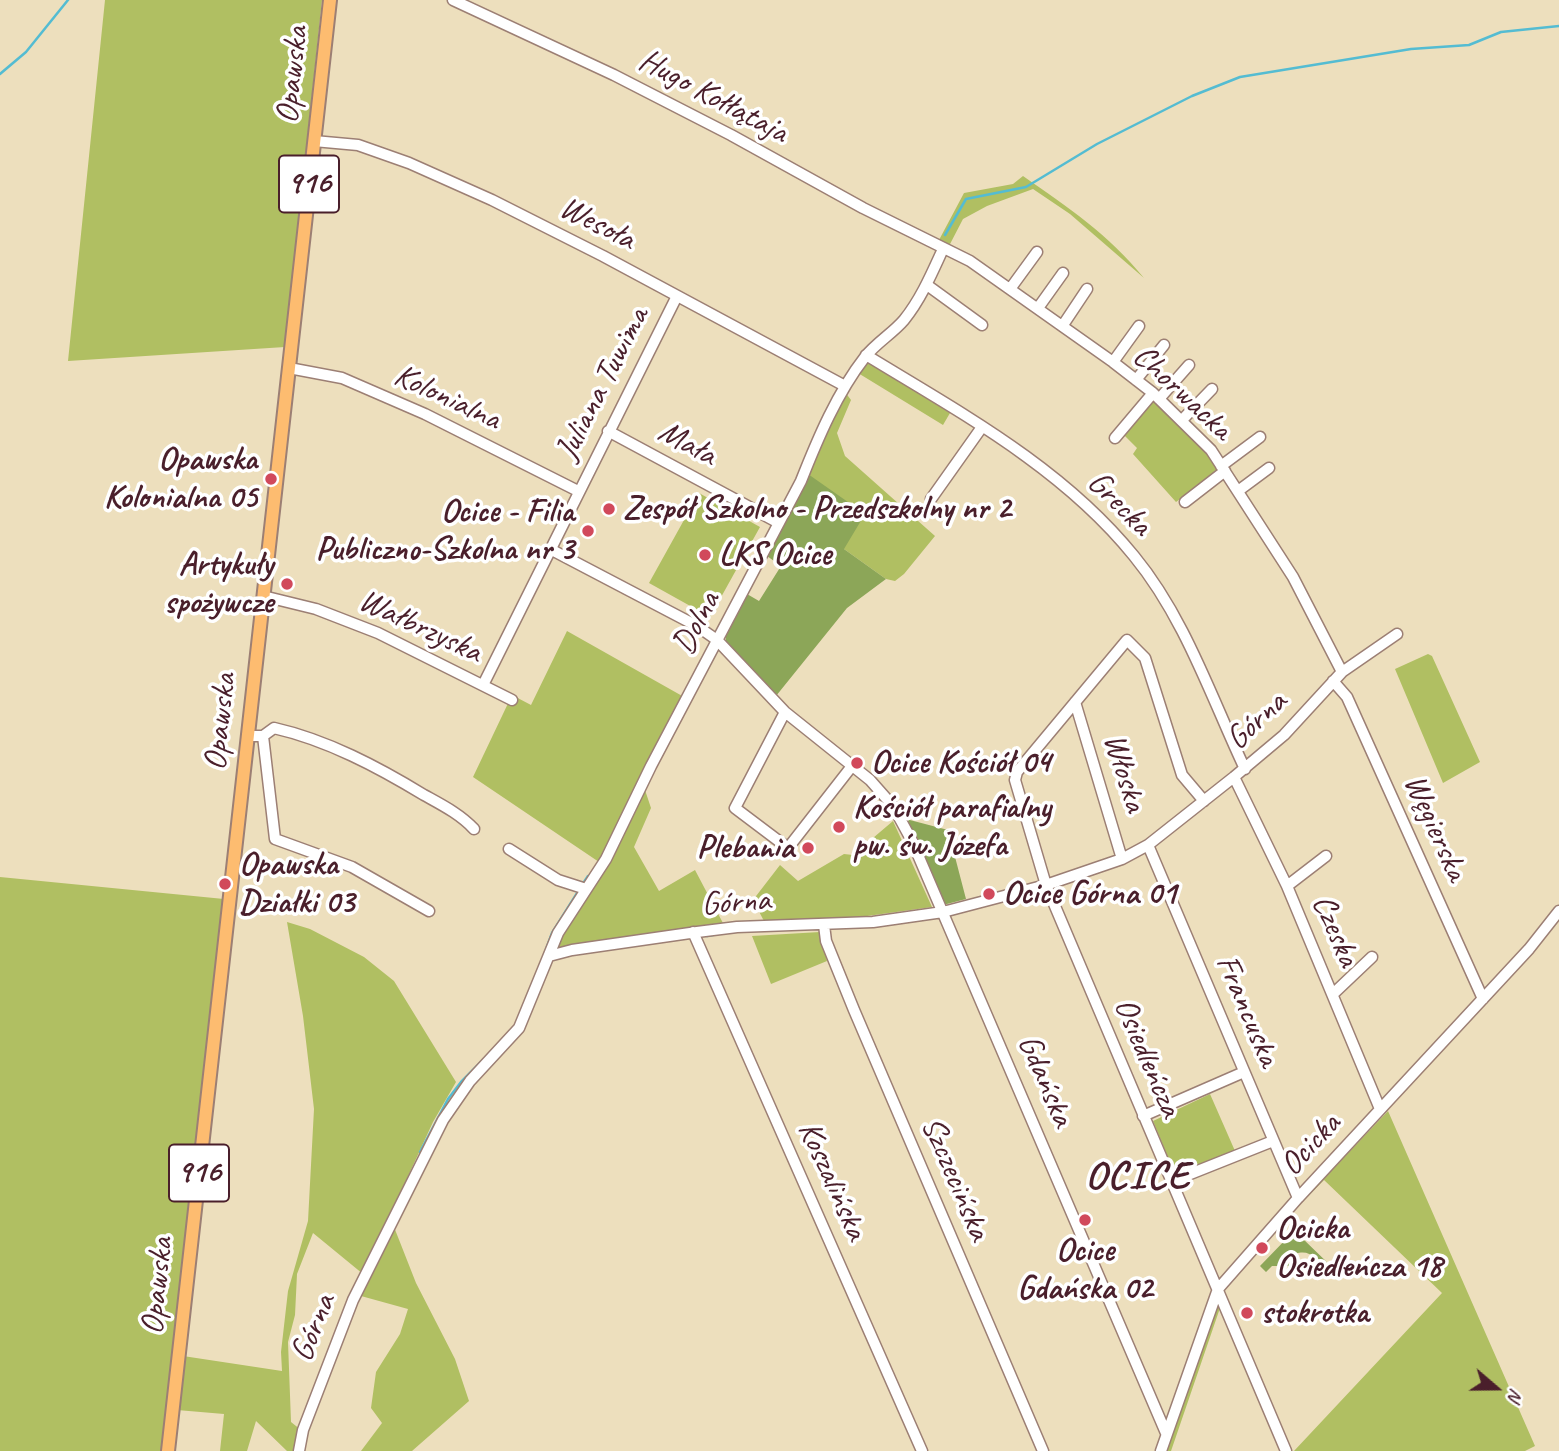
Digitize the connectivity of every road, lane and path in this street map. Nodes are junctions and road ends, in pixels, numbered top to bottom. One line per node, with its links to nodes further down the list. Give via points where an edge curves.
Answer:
1 (330, 0): 3 (main road, Opawska / 916)
2 (453, 0): 4 (street, Hugo Kołłątaja, via 638,87)
3 (314, 141): 10 (street, Wesoła, via 358,145 409,163 492,200); 19 (main road, Opawska / 916)
4 (943, 249): 7 (street, Dolna); 8 (street, Chorwacka, via 970,261)
5 (1037, 251): 8 (street)
6 (1063, 273): 11 (street)
7 (927, 285): 12 (street); 16 (street, Dolna, via 903,321)
8 (1010, 289): 11 (street, Chorwacka)
9 (1087, 289): 13 (street)
10 (677, 296): 21 (street, Wesoła); 26 (street, Juliana Tuwima)
11 (1038, 308): 13 (street, Chorwacka)
12 (982, 325)
13 (1063, 325): 17 (street, Chorwacka)
14 (1139, 327): 17 (street)
15 (1164, 345): 20 (street)
16 (866, 355): 21 (street, Dolna); 25 (street, Grecka)
17 (1113, 362): 20 (street, Chorwacka)
18 (1189, 365): 23 (street)
19 (289, 368): 31 (street, Kolonialna, via 342,378); 37 (main road, Opawska / 916)
20 (1136, 380): 23 (street, Chorwacka)
21 (845, 386): 35 (street, Dolna)
22 (1212, 388): 24 (street)
23 (1156, 396): 24 (street, Chorwacka); 28 (street)
24 (1182, 420): 30 (street, Chorwacka)
25 (982, 427): 33 (street); 49 (street, Grecka, via 1085,503 1135,556 1178,622)
26 (608, 431): 31 (street, Juliana Tuwima); 35 (street, Mała)
27 (1260, 437): 30 (street)
28 (1115, 438)
29 (1269, 468): 32 (street)
30 (1223, 469): 32 (street, Chorwacka); 34 (street)
31 (578, 491): 36 (street, Juliana Tuwima)
32 (1238, 491): 40 (street, Chorwacka, via 1293,577)
33 (931, 499)
34 (1185, 502)
35 (779, 523): 39 (street, Dolna)
36 (550, 549): 39 (street, Gdańska); 42 (street, Juliana Tuwima)
37 (263, 596): 42 (street, Wałbrzyska, via 316,609 378,633); 46 (main road, Opawska / 916)
38 (1397, 634): 40 (street, Górna)
39 (717, 640): 45 (street, Gdańska); 59 (street, Dolna, via 606,859)
40 (1342, 672): 41 (street, Górna)
41 (1334, 681): 49 (street, Górna); 68 (street, Węgierska, via 1347,697)
42 (483, 685): 43 (street, Wałbrzyska)
43 (512, 700)
44 (1076, 702): 51 (street, via 1127,640 1146,658 1182,775); 56 (street, Włoska); 57 (street, Osiedleńcza, via 1015,780)
45 (785, 712): 48 (street, Gdańska); 48 (street, via 735,808 788,848)
46 (247, 736): 47 (street); 77 (main road, Opawska / 916)
47 (263, 736): 52 (street, via 274,728 305,735 392,775 464,818); 60 (street, via 275,839 352,867)
48 (852, 766): 62 (street, Gdańska, via 893,806)
49 (1245, 769): 50 (street, Górna)
50 (1234, 777): 51 (street, Górna); 58 (street, Czeska)
51 (1204, 801): 53 (street, Górna)
52 (474, 829)
53 (1148, 845): 56 (street, Górna); 69 (street, Francuska)
54 (509, 849): 59 (street, via 558,880)
55 (1326, 856): 58 (street)
56 (1122, 859): 57 (street, Górna)
57 (1046, 885): 62 (street, Górna); 71 (street, Osiedleńcza)
58 (1287, 886): 67 (street, Czeska)
59 (582, 887): 65 (street, Dolna)
60 (429, 911)
61 (1559, 911): 68 (street, Ocicka)
62 (943, 912): 63 (street, Górna); 76 (street, Gdańska)
63 (824, 925): 64 (street, Górna); 80 (street, Szczecińska, via 854,1010)
64 (693, 932): 65 (street, Górna); 79 (street, Koszalińska)
65 (549, 956): 78 (street, Górna, via 519,1028 455,1101 411,1183 353,1300)
66 (1372, 957): 67 (street)
67 (1333, 994): 70 (street, Czeska)
68 (1483, 999): 70 (street, Ocicka)
69 (1244, 1072): 71 (street); 72 (street, Francuska)
70 (1380, 1109): 74 (street, Ocicka)
71 (1143, 1116): 73 (street, Osiedleńcza)
72 (1273, 1141): 73 (street); 74 (street, Francuska)
73 (1170, 1182): 75 (street, Osiedleńcza)
74 (1298, 1198): 75 (street, Ocicka)
75 (1218, 1289): 76 (street, Ocicka); 82 (street, Osiedleńcza)
76 (1167, 1433): 81 (street, Ocicka)
77 (168, 1451)
78 (299, 1451)
79 (922, 1451)
80 (1043, 1451)
81 (1160, 1451)
82 (1286, 1451)

